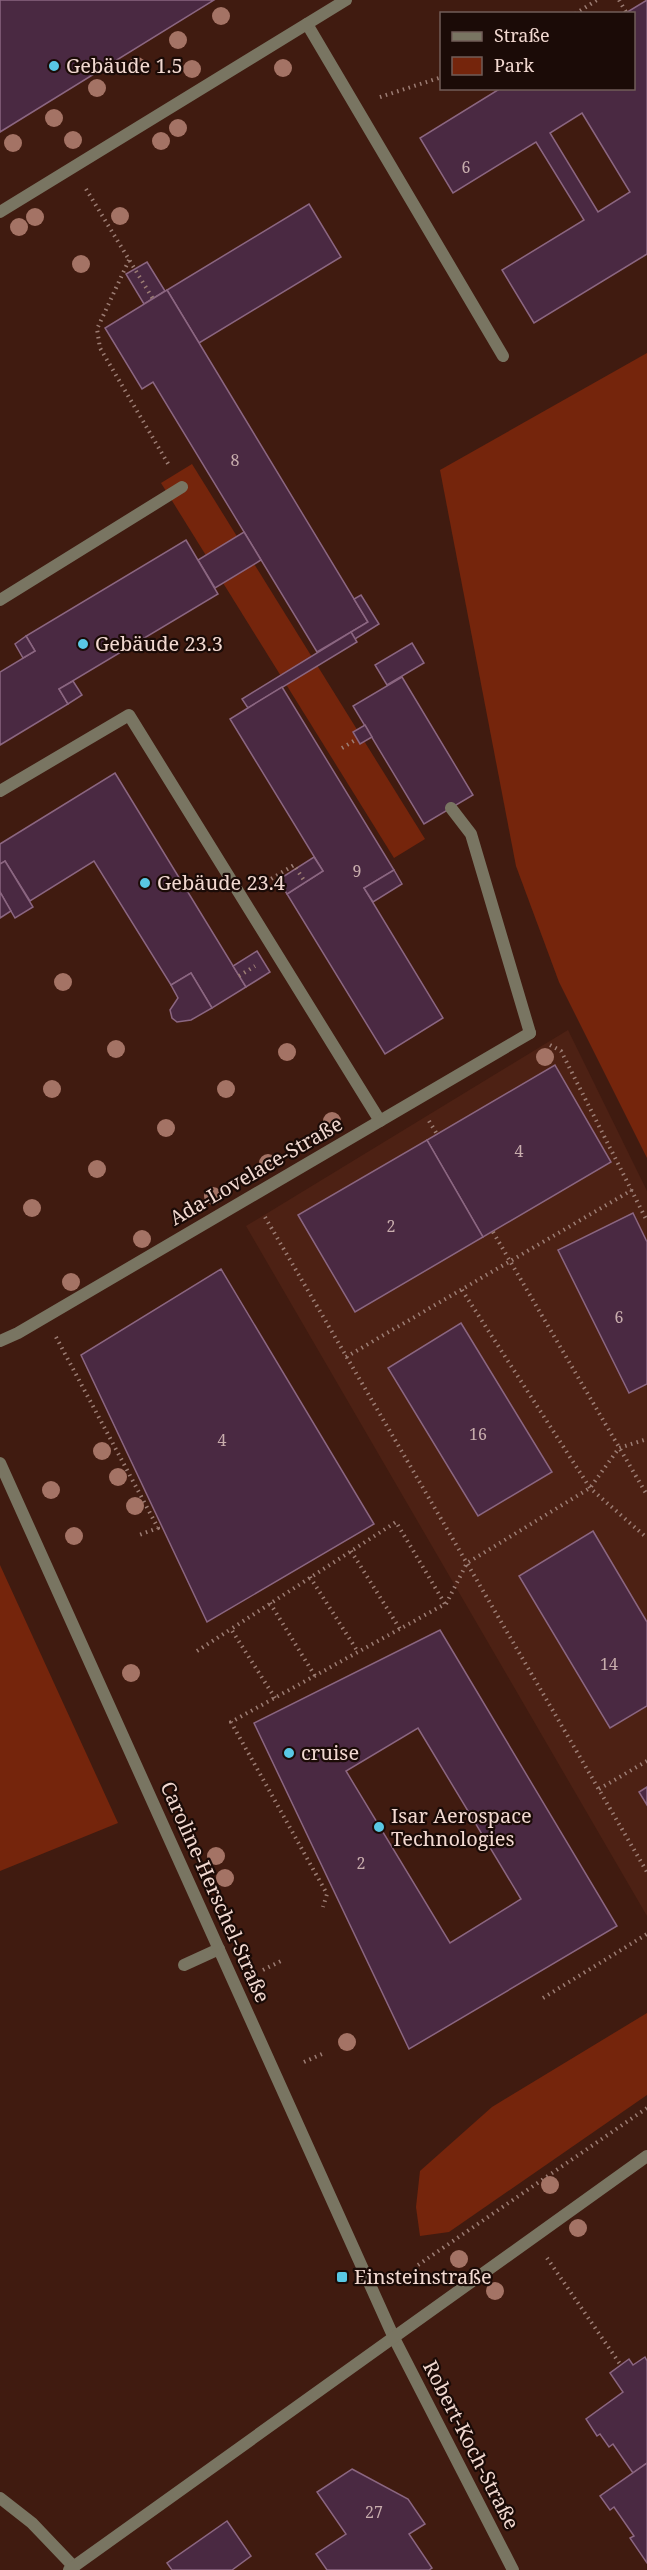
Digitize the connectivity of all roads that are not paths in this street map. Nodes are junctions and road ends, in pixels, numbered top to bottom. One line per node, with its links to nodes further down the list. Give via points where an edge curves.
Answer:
1 (346, 0): 2 (street)
2 (307, 24): 3 (street); 4 (street)
3 (0, 212)
4 (503, 356)
5 (182, 487): 6 (street)
6 (0, 600)
7 (0, 791): 9 (street, via 129,715)
8 (452, 808): 9 (street, Ada-Lovelace-Straße, via 471,834 530,1034)
9 (380, 1121): 10 (street, Ada-Lovelace-Straße)
10 (0, 1341)
11 (0, 1463): 12 (street, Caroline-Herschel-Straße)
12 (219, 1949): 13 (street); 15 (street, Caroline-Herschel-Straße)
13 (184, 1965)
14 (647, 2156): 15 (street)
15 (394, 2338): 17 (street); 18 (street, Robert-Koch-Straße)
16 (0, 2498): 17 (street, via 32,2523)
17 (72, 2568)
18 (513, 2570)

